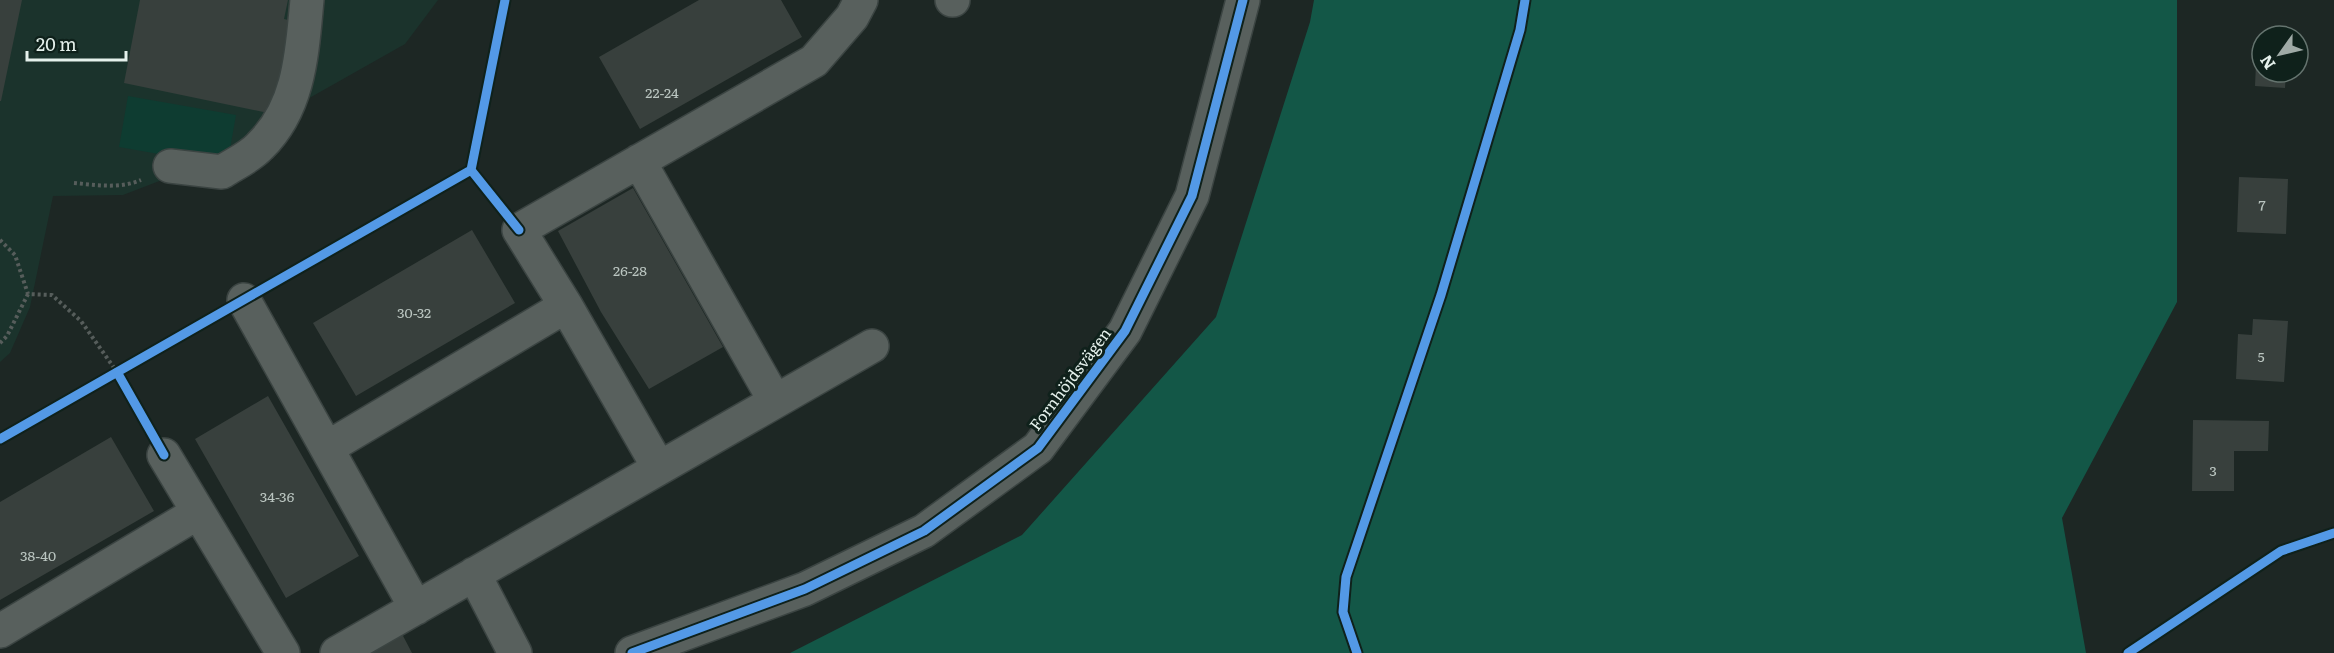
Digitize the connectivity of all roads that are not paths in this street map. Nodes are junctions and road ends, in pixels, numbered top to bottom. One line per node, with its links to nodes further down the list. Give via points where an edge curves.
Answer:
1 (308, 0): 5 (street, via 300,64 285,115 259,147 222,172)
2 (861, 0): 4 (street, via 852,17 814,61)
3 (1243, 0): 20 (street, Fornhöjdsvägen, via 1192,196 1125,331 1038,448 924,531 805,589)
4 (639, 161): 7 (street, via 519,230); 9 (street)
5 (170, 166)
6 (244, 300): 10 (street)
7 (566, 306): 10 (street); 12 (street)
8 (872, 346): 9 (street)
9 (775, 401): 12 (street)
10 (327, 448): 15 (street)
11 (164, 455): 13 (street)
12 (659, 468): 14 (street)
13 (197, 513): 16 (street); 17 (street)
14 (474, 574): 15 (street); 19 (street)
15 (416, 608): 18 (street)
16 (0, 631)
17 (284, 653)
18 (338, 653)
19 (515, 653)
20 (632, 653)

